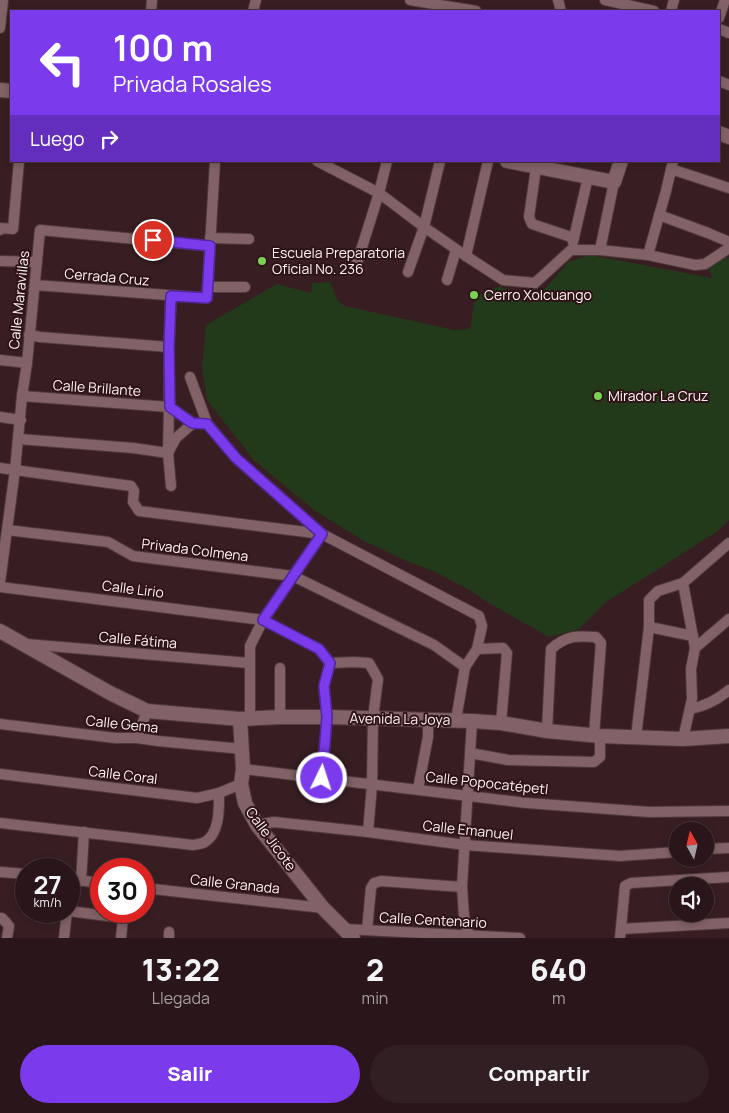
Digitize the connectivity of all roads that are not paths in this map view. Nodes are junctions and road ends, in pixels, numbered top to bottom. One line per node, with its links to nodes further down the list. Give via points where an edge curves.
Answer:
1 (3, 0): 9 (street)
2 (605, 0): 4 (street)
3 (725, 0): 8 (street)
4 (629, 2): 7 (street)
5 (416, 4): 6 (street)
6 (467, 10)
7 (651, 10)
8 (720, 15)
9 (0, 28)
10 (18, 162): 26 (street, via 13,229)
11 (215, 162): 29 (street)
12 (319, 162): 23 (street)
13 (387, 162): 23 (street)
14 (440, 162): 25 (street)
15 (488, 162): 35 (street)
16 (511, 162): 19 (main road)
17 (621, 162): 21 (main road)
18 (672, 165): 22 (street); 24 (street)
19 (536, 168): 20 (main road); 27 (street, via 529,217 532,224)
20 (588, 177): 21 (main road); 27 (street)
21 (614, 182): 34 (street)
22 (729, 188)
23 (379, 193): 25 (street); 39 (street)
24 (659, 215): 30 (street); 36 (street)
25 (424, 227): 32 (street); 40 (street)
26 (0, 230)
27 (574, 238): 33 (street)
28 (249, 239): 29 (street)
29 (210, 242): 38 (street, Calle Maravillas, via 40,230); 43 (street)
30 (729, 242)
31 (729, 248): 36 (street, via 705,264 695,265)
32 (456, 250): 35 (street); 41 (street)
33 (571, 250): 34 (street); 35 (street, via 535,283 503,280)
34 (600, 250): 36 (street)
35 (466, 256)
36 (648, 256)
37 (0, 261): 38 (street)
38 (37, 262): 42 (street, Calle Maravillas)
39 (357, 263)
40 (408, 272)
41 (447, 280)
42 (34, 285): 45 (street, Cerrada Cruz); 46 (street, Calle Maravillas)
43 (207, 287): 44 (street); 45 (street, Cerrada Cruz, via 207,298)
44 (244, 287)
45 (171, 296): 47 (street)
46 (30, 335): 47 (street); 49 (street, Calle Maravillas)
47 (169, 347): 52 (street)
48 (0, 360): 49 (street)
49 (26, 363): 51 (street, Calle Maravillas)
50 (190, 377): 56 (street)
51 (22, 396): 52 (street, Calle Brillante); 54 (street, Calle Maravillas)
52 (170, 407): 55 (street); 58 (street)
53 (0, 417): 54 (street)
54 (20, 420): 57 (street, Calle Maravillas)
55 (192, 423): 56 (street); 58 (street, via 176,438)
56 (207, 424): 63 (street, via 236,458)
57 (18, 439): 58 (street); 60 (street, Calle Maravillas)
58 (168, 453): 61 (street)
59 (0, 468): 60 (street)
60 (15, 470): 62 (street, Calle Maravillas); 63 (street, via 131,486 133,502 139,511)
61 (171, 486)
62 (7, 530): 65 (street, Privada Colmena, via 108,542 133,556); 66 (street, Calle Maravillas)
63 (322, 534): 65 (street); 76 (street, via 479,616 482,626)
64 (729, 543): 67 (street)
65 (293, 576): 70 (street); 79 (street, Privada Colmena, via 434,645)
66 (0, 582)
67 (683, 583): 71 (street, via 658,591 649,600); 73 (street)
68 (0, 586): 70 (street, Calle Lirio)
69 (729, 619): 75 (street)
70 (263, 620): 77 (street, via 250,646); 78 (street, via 319,649)
71 (649, 627): 73 (street); 96 (street)
72 (0, 631): 74 (main road, Avenida La Joya)
73 (693, 636): 75 (street)
74 (25, 644): 77 (street, Calle Fátima); 83 (main road, Avenida La Joya)
75 (695, 648): 82 (street)
76 (477, 649): 79 (street); 91 (street, via 503,648 507,653)
77 (249, 663): 86 (street)
78 (330, 663): 85 (street, via 324,686); 87 (street, via 369,663 378,679)
79 (465, 667): 89 (street)
80 (280, 668): 84 (street)
81 (729, 690): 82 (street, via 704,706)
82 (690, 709): 98 (street)
83 (147, 711): 86 (main road, Avenida La Joya); 97 (street)
84 (280, 717): 85 (main road, Avenida La Joya); 86 (main road, Avenida La Joya)
85 (327, 717): 87 (main road, Avenida La Joya); 103 (street)
86 (245, 718): 99 (main road, Calle Jicote)
87 (373, 718): 88 (main road, Avenida La Joya); 105 (street)
88 (428, 719): 89 (main road, Avenida La Joya); 106 (street, via 428,737)
89 (456, 720): 90 (main road, Avenida La Joya)
90 (472, 721): 91 (main road, Avenida La Joya); 100 (street)
91 (502, 723): 93 (main road, Avenida La Joya)
92 (0, 724): 97 (street, Calle Gema)
93 (547, 731): 94 (main road, Avenida La Joya); 94 (street, via 551,649 574,636 596,637 601,642)
94 (597, 736): 96 (main road, Avenida La Joya); 100 (street, via 600,757 594,762 508,760)
95 (729, 736): 98 (main road, Avenida La Joya)
96 (636, 737): 98 (main road, Avenida La Joya)
97 (137, 738): 99 (street, Calle Gema)
98 (683, 739)
99 (242, 750): 101 (main road, Calle Jicote)
100 (470, 753): 108 (street)
101 (243, 769): 103 (street, Calle Popocatépetl); 104 (main road, Calle Jicote)
102 (0, 774): 107 (street, Calle Coral, via 197,798)
103 (322, 778): 105 (street, Calle Popocatépetl)
104 (241, 784): 107 (street, Calle Coral); 111 (main road, Calle Jicote, via 245,803)
105 (372, 784): 106 (street, Calle Popocatépetl); 113 (street)
106 (418, 790): 108 (street, Calle Popocatépetl)
107 (219, 793): 112 (street, via 219,816 212,836 204,843 193,845)
108 (468, 795): 109 (street, Calle Popocatépetl, via 649,812); 114 (street)
109 (729, 810)
110 (0, 823): 112 (street)
111 (257, 825): 113 (street, Calle Emanuel, via 274,822); 125 (main road, Calle Jicote)
112 (84, 832): 121 (street)
113 (368, 832): 114 (street, Calle Emanuel)
114 (465, 845): 117 (street, Calle Emanuel, via 620,856); 123 (street)
115 (729, 848): 116 (street)
116 (714, 849)
117 (669, 853)
118 (0, 872): 119 (street)
119 (15, 873)
120 (729, 877): 132 (street, via 624,886)
121 (81, 881): 122 (street)
122 (90, 882)
123 (462, 886): 130 (street, via 374,883); 133 (street)
124 (155, 889): 125 (street, Calle Granada)
125 (323, 908): 131 (main road, Calle Jicote)
126 (80, 913): 136 (street, via 123,918)
127 (0, 918): 134 (street, via 8,926)
128 (66, 923): 135 (street)
129 (729, 923): 132 (street)
130 (366, 930): 131 (street, Calle Centenario); 133 (street, Calle Centenario)
131 (348, 933)
132 (620, 934)
133 (469, 936): 137 (street, Calle Centenario)
134 (7, 938)
135 (64, 938)
136 (120, 938)
137 (502, 938): 138 (street, Calle Centenario)
138 (520, 938)

